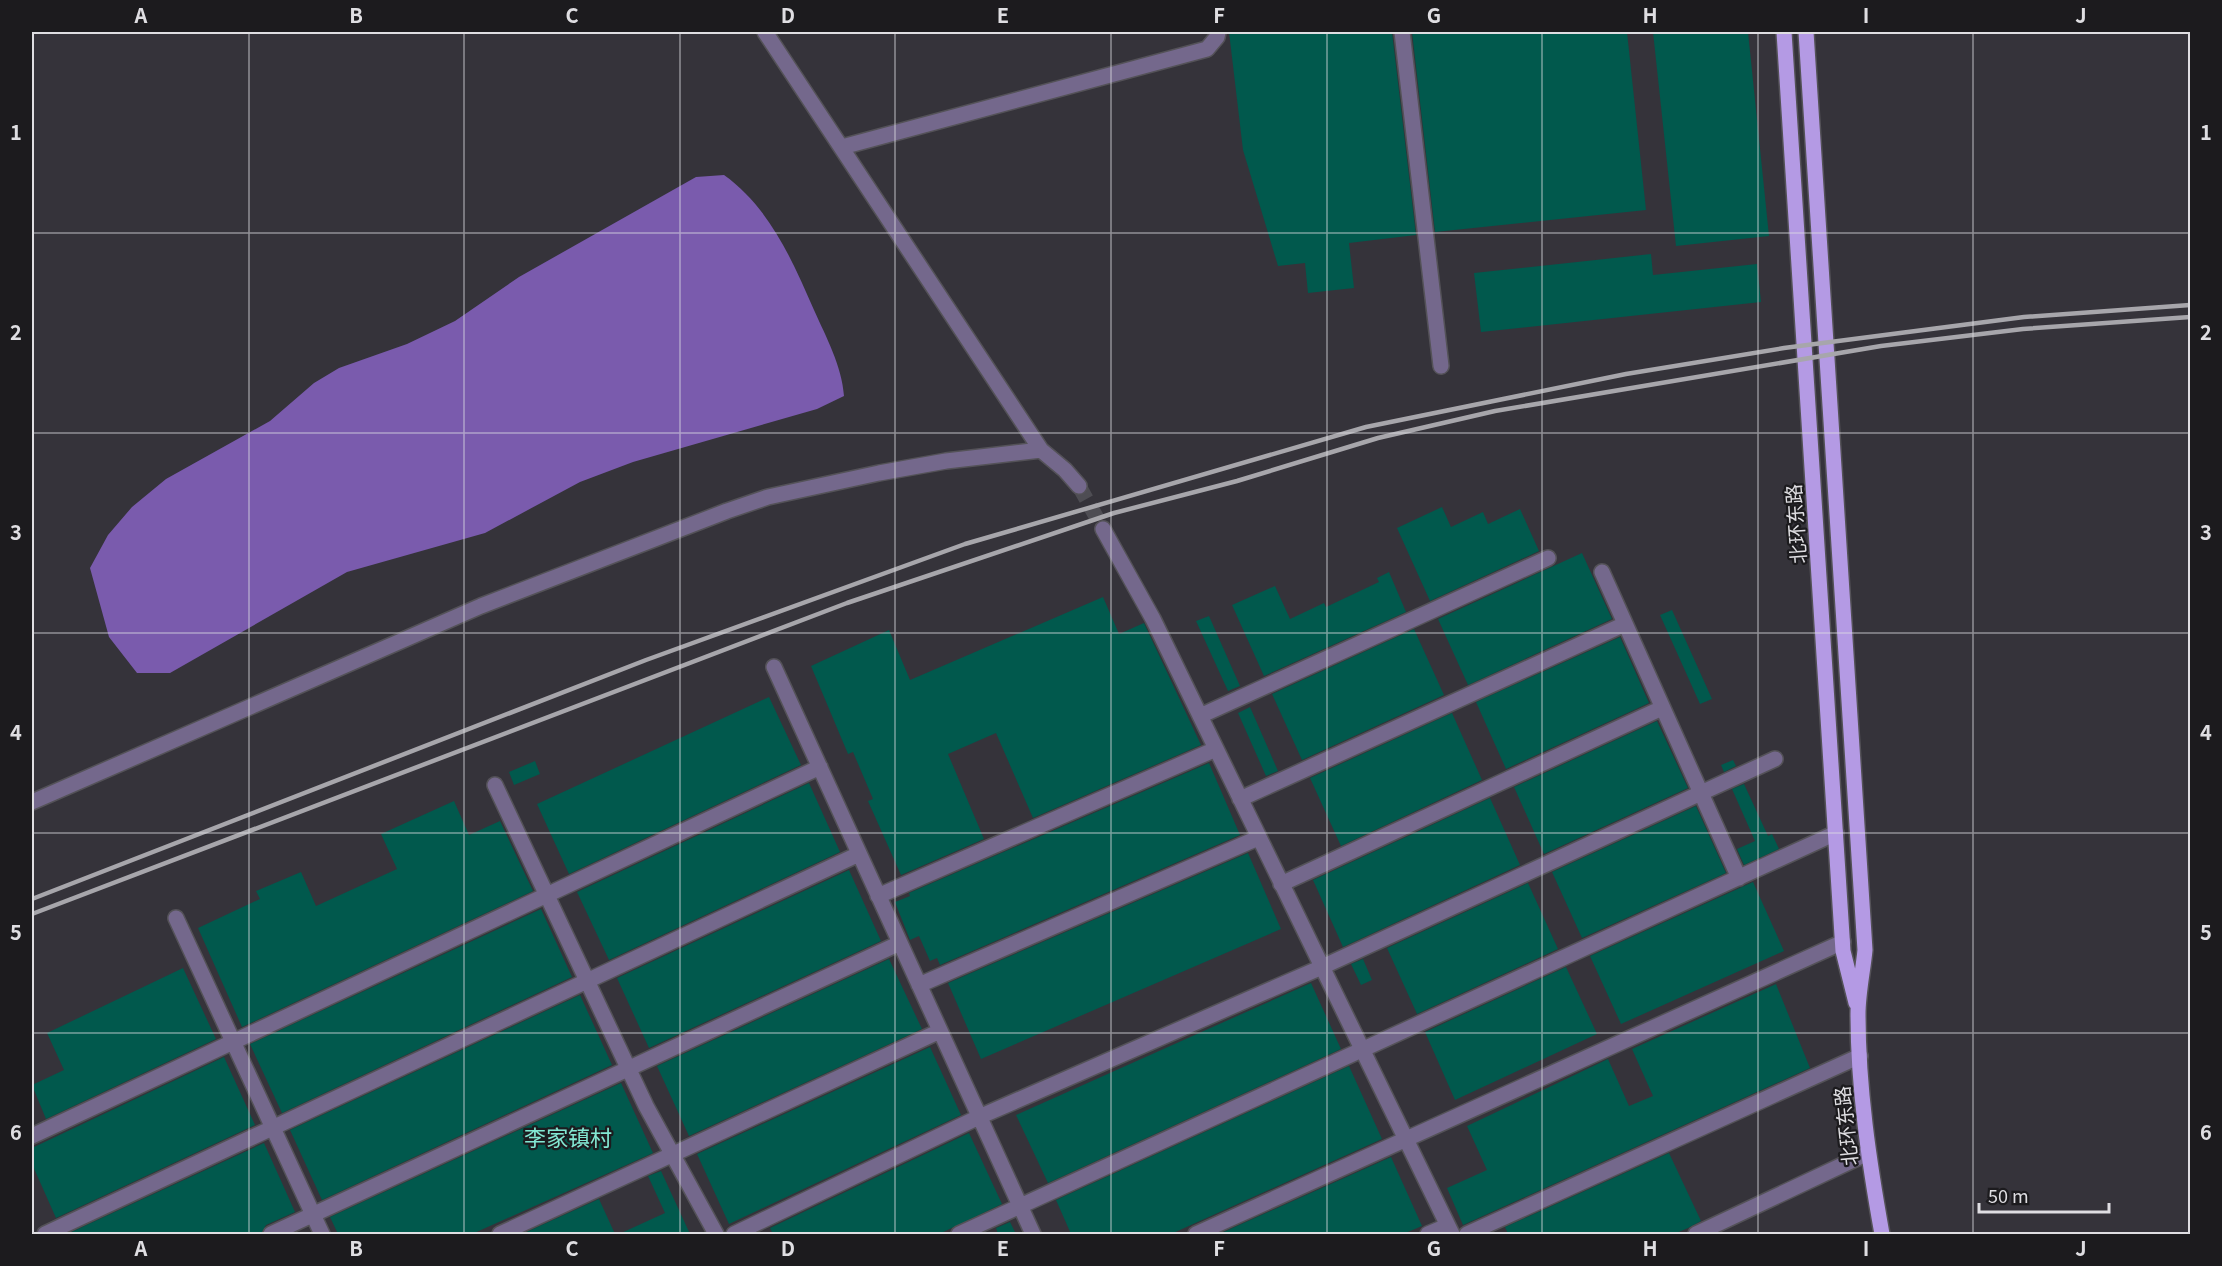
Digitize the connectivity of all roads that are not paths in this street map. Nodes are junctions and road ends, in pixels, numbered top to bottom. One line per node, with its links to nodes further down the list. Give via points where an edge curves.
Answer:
1 (765, 32): 6 (street)
2 (1218, 32): 6 (street, via 1207,49)
3 (1402, 32): 7 (street)
4 (1784, 32): 24 (main road, 北环东路)
5 (1806, 32): 37 (main road, 北环东路, via 1865,950)
6 (842, 147): 8 (street)
7 (1442, 366)
8 (1041, 450): 9 (street); 23 (street, via 879,473 768,497 727,511 481,606)
9 (1079, 486)
10 (1103, 530): 16 (street, via 1153,619)
11 (1548, 558): 16 (street)
12 (1602, 572): 13 (street)
13 (1625, 624): 15 (street); 22 (street)
14 (774, 667): 19 (street)
15 (1662, 708): 21 (street); 28 (street)
16 (1200, 716): 17 (street)
17 (1216, 749): 22 (street); 30 (street)
18 (1775, 759): 21 (street)
19 (820, 767): 26 (street); 29 (street)
20 (495, 785): 29 (street)
21 (1701, 793): 27 (street); 34 (street)
22 (1240, 799): 25 (street)
23 (32, 802)
24 (1836, 833): 27 (street); 32 (main road, 北环东路)
25 (1258, 837): 28 (street); 36 (street)
26 (859, 854): 30 (street); 35 (street)
27 (1738, 878): 40 (street)
28 (1281, 884): 34 (street)
29 (547, 895): 35 (street); 39 (street)
30 (878, 896): 33 (street)
31 (176, 918): 39 (street)
32 (1843, 942): 37 (main road, 北环东路); 46 (street)
33 (900, 944): 36 (street); 42 (street)
34 (1322, 967): 40 (street); 43 (street)
35 (587, 980): 42 (street); 44 (street)
36 (919, 986): 38 (street)
37 (1858, 1012): 41 (main road, 北环东路)
38 (940, 1031): 43 (street); 48 (street)
39 (233, 1042): 44 (street); 45 (street)
40 (1362, 1051): 46 (street); 49 (street)
41 (1860, 1056): 47 (main road, 北环东路); 62 (street)
42 (629, 1069): 48 (street); 50 (street)
43 (979, 1117): 49 (street); 57 (street)
44 (273, 1128): 50 (street); 52 (street)
45 (32, 1136)
46 (1405, 1139): 51 (street); 60 (street)
47 (1868, 1153): 63 (street); 64 (main road, 北环东路)
48 (673, 1156): 55 (street); 56 (street)
49 (1020, 1207): 58 (street); 59 (street)
50 (313, 1215): 53 (street); 54 (street)
51 (1449, 1230): 61 (street)
52 (45, 1234)
53 (271, 1234)
54 (322, 1234)
55 (500, 1234)
56 (716, 1234)
57 (734, 1234)
58 (959, 1234)
59 (1033, 1234)
60 (1196, 1234)
61 (1428, 1234)
62 (1467, 1234)
63 (1696, 1234)
64 (1882, 1234)

